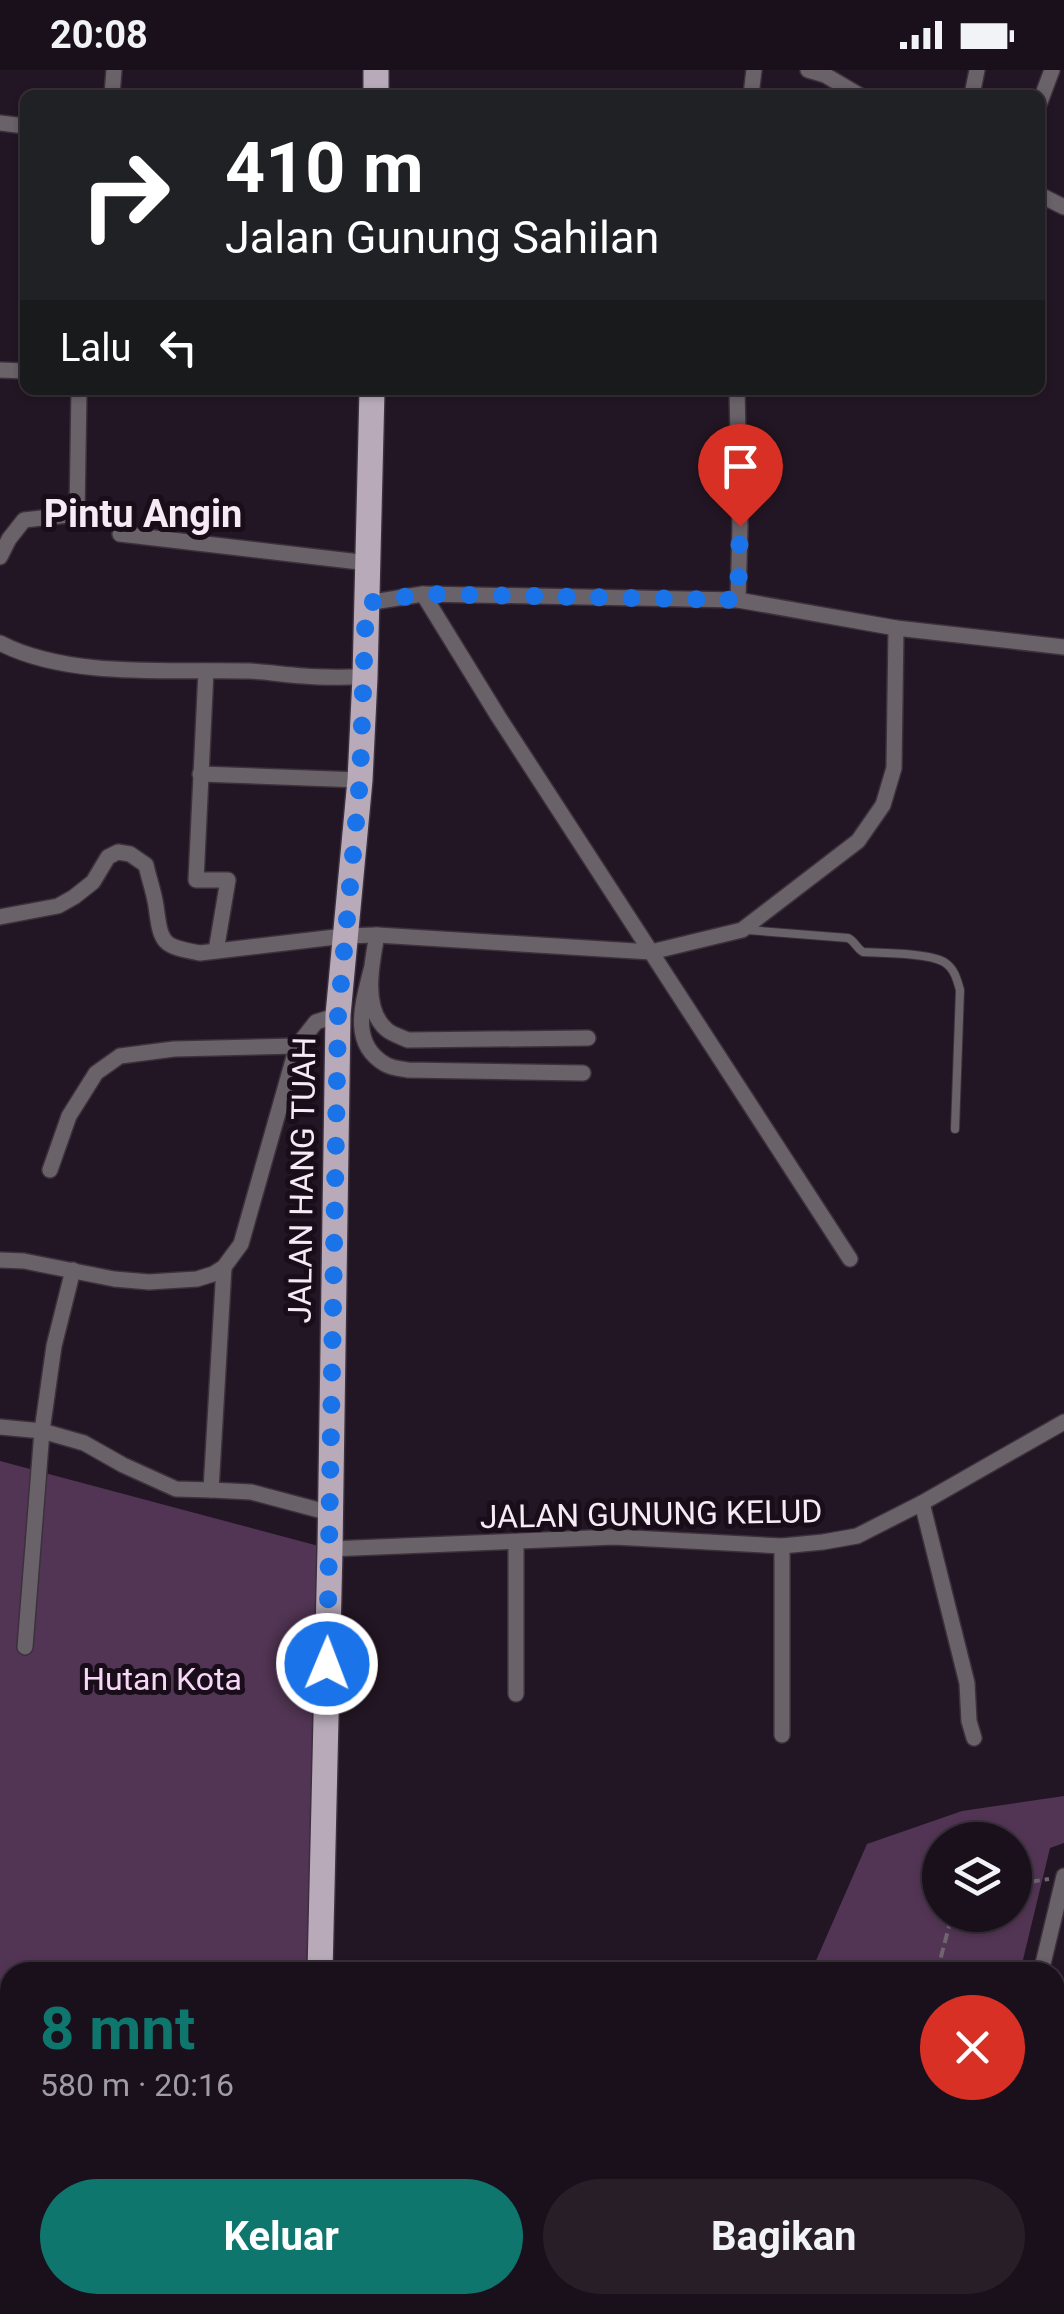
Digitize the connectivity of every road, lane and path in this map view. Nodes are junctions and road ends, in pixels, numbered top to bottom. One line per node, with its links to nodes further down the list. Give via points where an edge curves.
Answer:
1 (808, 70): 2 (street)
2 (850, 90)
3 (80, 395): 7 (street, via 77,514 24,520)
4 (372, 395): 8 (main road, JALAN HANG TUAH)
5 (737, 395): 10 (street)
6 (120, 534): 8 (street)
7 (0, 557)
8 (368, 563): 11 (main road, JALAN HANG TUAH)
9 (423, 594): 10 (street); 11 (street); 24 (street)
10 (738, 600): 12 (street)
11 (366, 603): 16 (main road, JALAN HANG TUAH)
12 (896, 628): 14 (street); 20 (street, via 894,768 883,805 858,840)
13 (0, 643): 15 (street, via 38,659)
14 (1064, 646)
15 (206, 672): 16 (street); 17 (street)
16 (365, 677): 18 (main road, JALAN HANG TUAH)
17 (200, 774): 18 (street); 23 (street, via 196,880 228,880)
18 (360, 780): 22 (main road, JALAN HANG TUAH)
19 (0, 917): 23 (street, via 58,906 93,882 118,852 146,865 166,942 176,949)
20 (742, 930): 24 (street); 30 (lane, via 848,938 863,952 946,963 960,990)
21 (377, 935): 22 (street); 24 (street); 25 (street)
22 (344, 936): 23 (street); 26 (main road, JALAN HANG TUAH)
23 (216, 951)
24 (652, 952): 32 (street)
25 (370, 970): 27 (street, via 371,1004 384,1028 408,1040); 29 (street, via 360,1030 386,1065)
26 (338, 1015): 28 (street, via 316,1022); 41 (main road, JALAN HANG TUAH)
27 (588, 1038)
28 (297, 1046): 31 (street, via 120,1056 96,1073 78,1101); 34 (street, via 240,1244)
29 (583, 1073)
30 (956, 1128)
31 (50, 1170)
32 (850, 1259)
33 (0, 1260): 35 (street)
34 (224, 1267): 35 (street, via 197,1279 149,1282); 39 (street)
35 (74, 1270): 38 (street)
36 (1064, 1422): 40 (street, JALAN GUNUNG KELUD)
37 (0, 1427): 38 (street)
38 (42, 1431): 39 (street, via 84,1442 176,1489); 45 (street)
39 (211, 1490): 41 (street, via 251,1492)
40 (922, 1503): 43 (street, JALAN GUNUNG KELUD, via 856,1536); 48 (street, via 967,1683)
41 (330, 1512): 44 (main road, JALAN HANG TUAH)
42 (516, 1542): 43 (street, JALAN GUNUNG KELUD, via 614,1538); 44 (street, JALAN GUNUNG KELUD); 46 (street)
43 (782, 1546): 47 (street)
44 (330, 1549): 52 (main road, JALAN HANG TUAH)
45 (25, 1647)
46 (516, 1694)
47 (782, 1735)
48 (974, 1738)
49 (1064, 1876): 50 (path); 54 (street)
50 (1032, 1881)
51 (948, 1932): 53 (path)
52 (320, 1962)
53 (940, 1962)
54 (1043, 1962)

